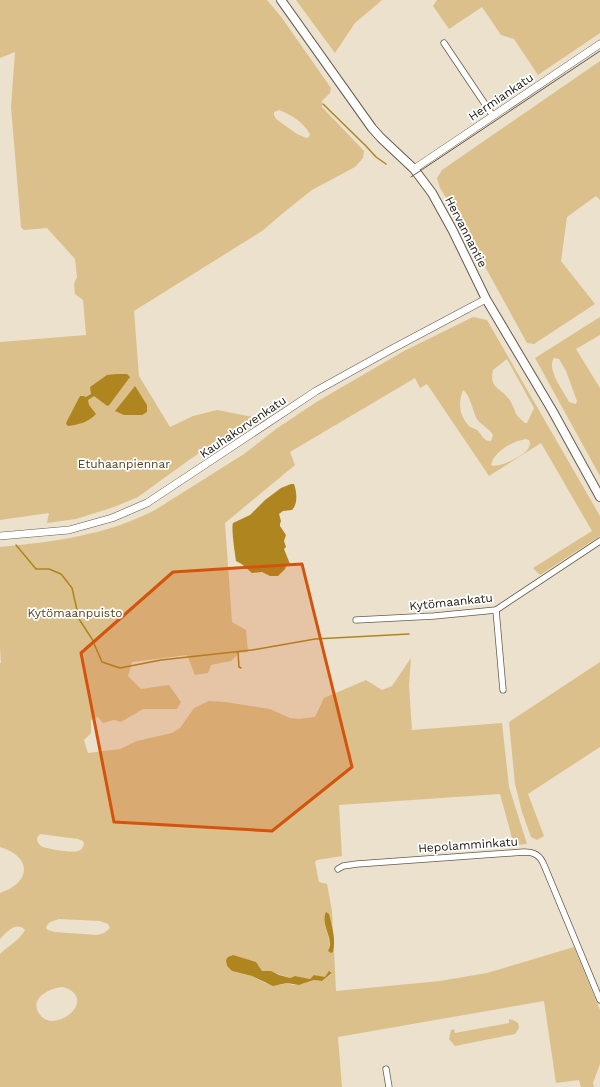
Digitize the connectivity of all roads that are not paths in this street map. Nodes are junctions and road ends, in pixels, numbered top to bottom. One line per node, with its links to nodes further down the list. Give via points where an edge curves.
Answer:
1 (280, 0): 5 (main road, Hervannantie, via 372,128)
2 (444, 43): 4 (street)
3 (600, 44): 4 (street, Hermiankatu)
4 (493, 116): 5 (street, Hermiankatu)
5 (414, 169): 6 (main road, Hervannantie, via 438,204)
6 (486, 299): 7 (main road, Hervannantie); 8 (street, Kauhakorvenkatu, via 322,388 147,503 112,518 69,530)
7 (600, 497)
8 (0, 536)
9 (600, 541): 10 (street, Kytömaankatu)
10 (496, 610): 11 (street, Kytömaankatu); 12 (street)
11 (356, 620)
12 (503, 690)
13 (338, 869): 14 (street, Hepolamminkatu, via 357,864 534,853 544,865)
14 (600, 1000)
15 (386, 1069): 16 (street)
16 (389, 1087)

